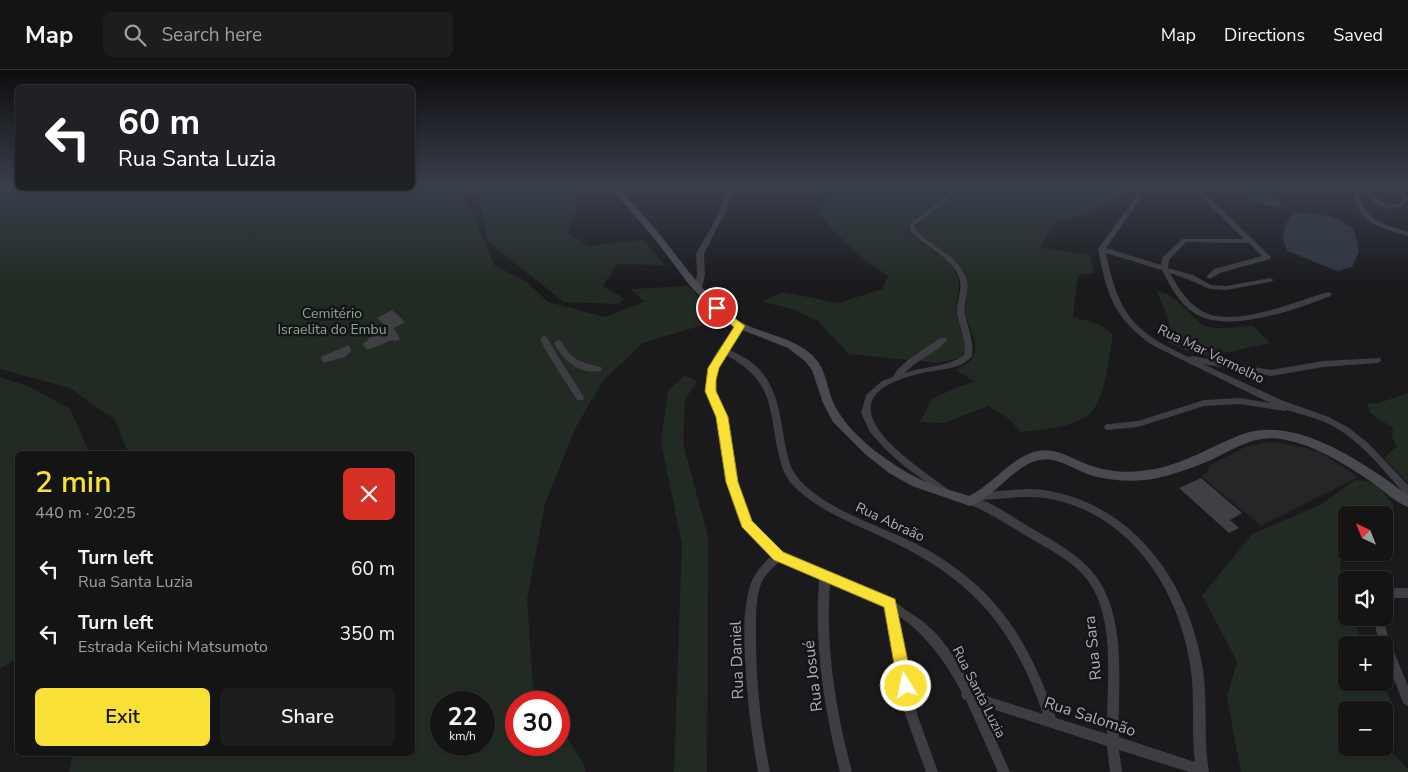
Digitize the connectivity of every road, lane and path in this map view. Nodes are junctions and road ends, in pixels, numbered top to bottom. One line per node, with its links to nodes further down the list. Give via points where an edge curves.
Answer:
1 (642, 220): 13 (main road)
2 (718, 220): 13 (street, via 700,254)
3 (918, 220): 23 (street, via 912,224 912,229 922,241 952,261 963,277 961,313 969,340 968,356 958,362)
4 (1123, 220): 9 (street)
5 (1229, 220): 8 (street)
6 (1373, 220): 7 (street)
7 (1408, 234)
8 (1251, 241): 10 (street, via 1184,240 1165,260); 11 (street, via 1267,256 1217,271)
9 (1102, 249): 10 (street); 20 (street, Rua Mar Vermelho, via 1108,286 1124,316 1140,334)
10 (1164, 268): 12 (street, via 1210,287 1226,288); 14 (street, via 1180,296 1197,311 1216,319 1265,313)
11 (1210, 277)
12 (1270, 280)
13 (698, 288): 15 (main road)
14 (1328, 294)
15 (740, 326): 19 (street, Rua Santa Luzia); 28 (main road, via 790,345 808,357 823,380 830,409 857,439 894,470 917,484)
16 (544, 339): 24 (street)
17 (942, 340): 23 (street, via 906,365)
18 (558, 343): 22 (street, via 569,360)
19 (724, 351): 31 (street, Rua Santa Luzia, via 713,368 711,391 722,417 732,482 747,524); 39 (street, Rua Abraão, via 750,365 768,387 774,401 786,466 802,488 840,514 937,560 971,584 1001,615 1037,676)
20 (1180, 357): 21 (street, via 1271,373 1323,364); 25 (street, Rua Mar Vermelho)
21 (1377, 360)
22 (598, 369)
23 (896, 379): 28 (street, via 884,384 870,397 865,405 868,422 894,455)
24 (580, 398)
25 (1298, 411): 26 (street, via 1252,402 1224,401 1204,403 1138,424); 27 (street, Rua Mar Vermelho, via 1319,416 1346,430)
26 (1108, 427)
27 (1408, 491)
28 (948, 494): 29 (main road)
29 (975, 498): 30 (main road, via 1038,455 1093,471 1137,476 1186,467 1246,437 1261,433 1303,440 1321,447 1361,469); 40 (street, Rua Sara, via 1053,546 1084,570 1096,584 1108,618 1113,679); 41 (street, via 1044,494 1064,498 1103,515 1139,541 1165,575 1189,630 1197,671)
30 (1408, 502)
31 (778, 556): 32 (street, Rua Santa Luzia); 42 (street, Rua Daniel, via 754,586 751,604 755,710)
32 (825, 575): 35 (street, Rua Santa Luzia); 43 (street, Rua Josué, via 823,624 830,691)
33 (1393, 593): 34 (street)
34 (1408, 593)
35 (891, 604): 37 (street, Rua Santa Luzia, via 935,639); 44 (street, via 911,714)
36 (1380, 626): 38 (street)
37 (968, 695): 39 (street, Rua Salomão); 45 (street, Rua Santa Luzia)
38 (1408, 700)
39 (1052, 722): 40 (street, Rua Salomão)
40 (1111, 741): 41 (street, Rua Salomão); 46 (street, Rua Sara)
41 (1203, 771)
42 (764, 772)
43 (846, 772)
44 (932, 772)
45 (1004, 772)
46 (1116, 772)

